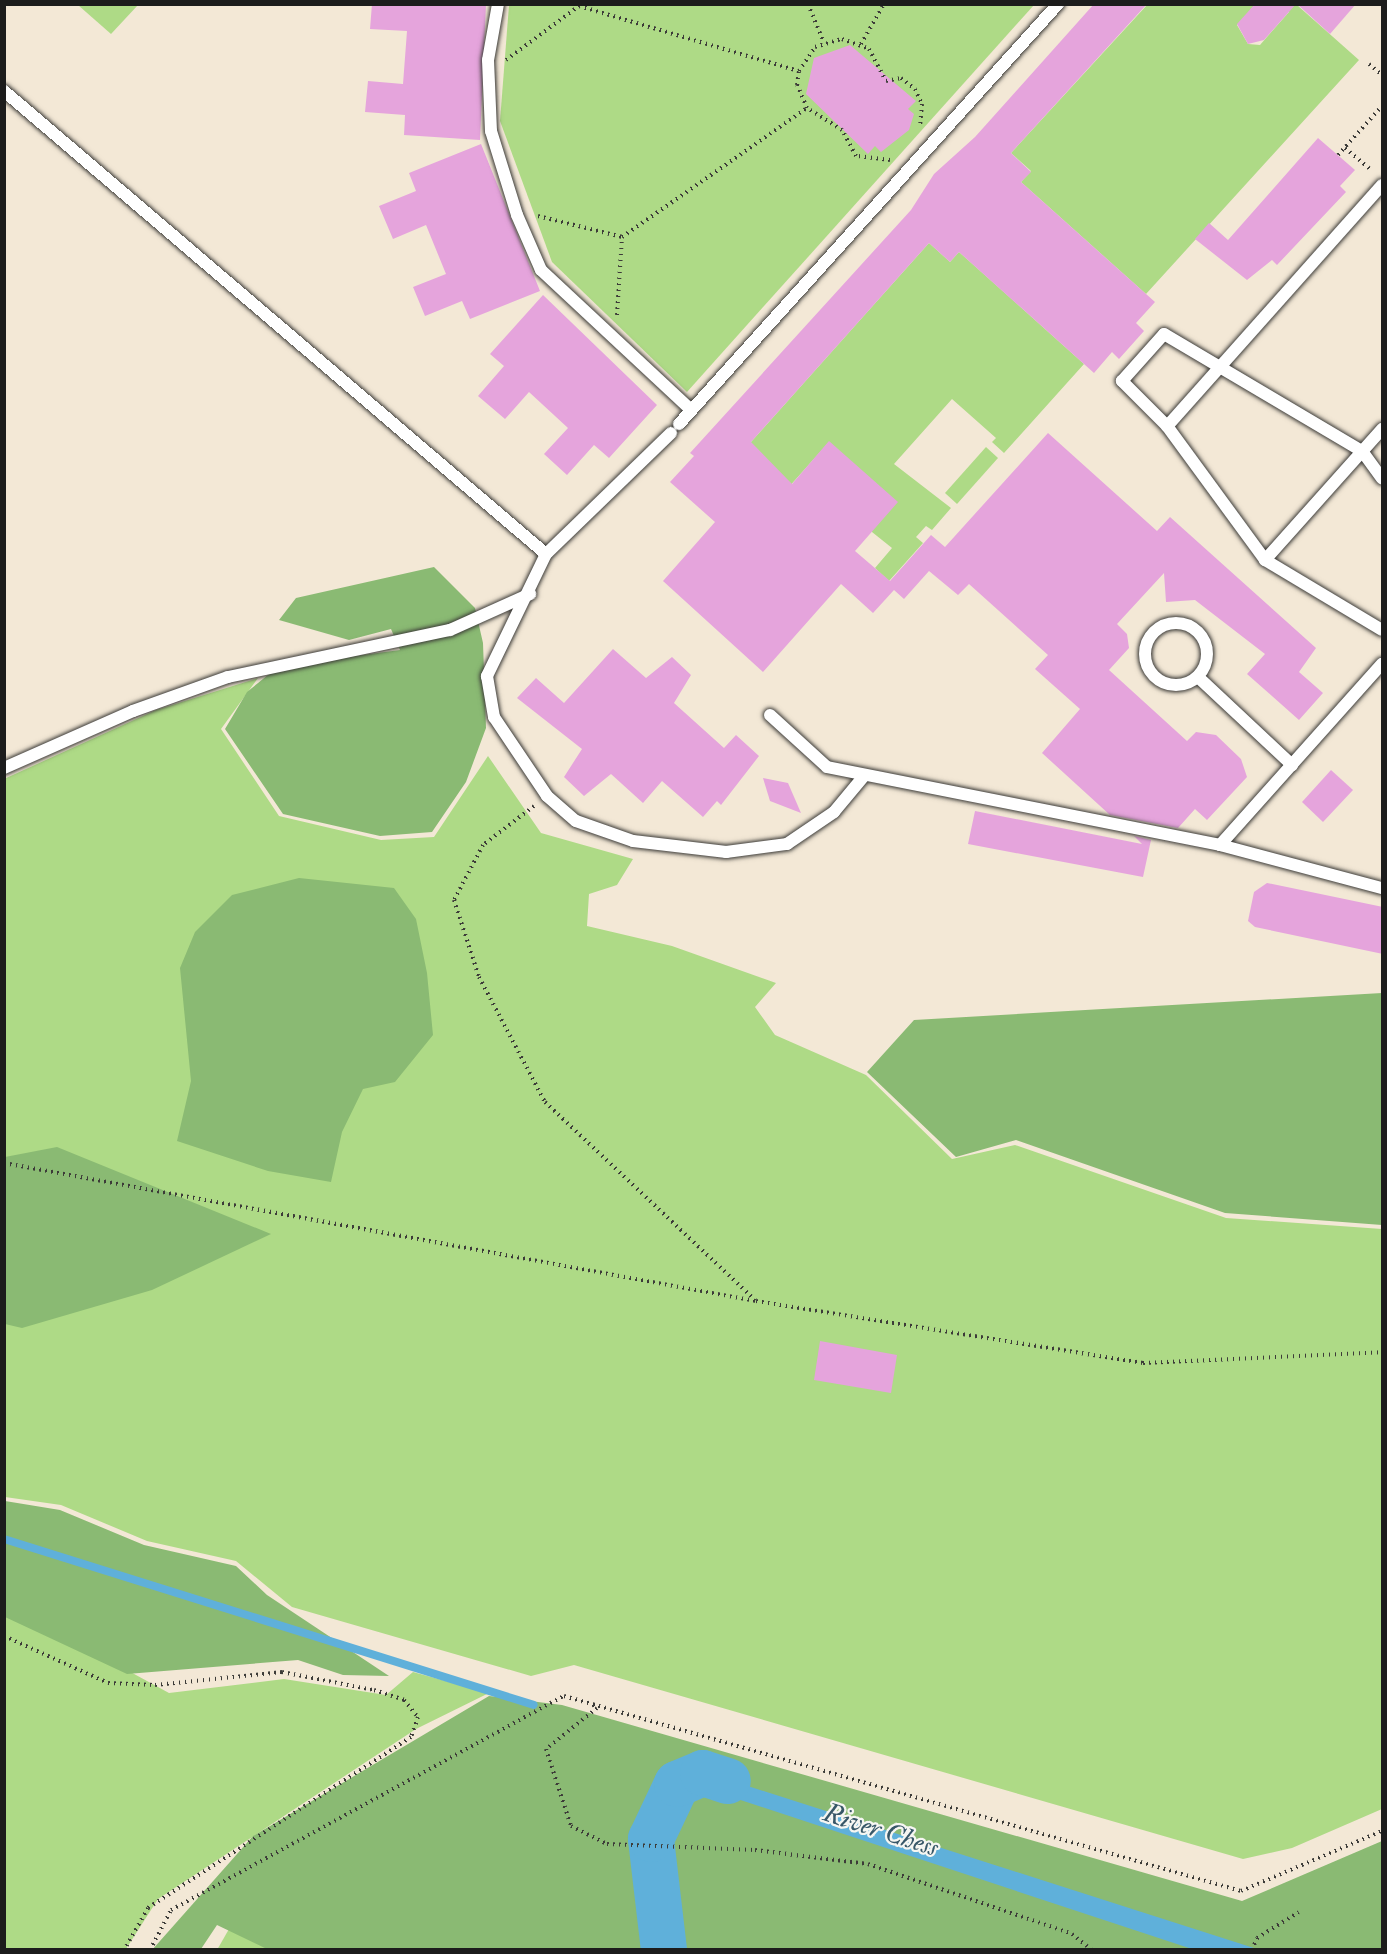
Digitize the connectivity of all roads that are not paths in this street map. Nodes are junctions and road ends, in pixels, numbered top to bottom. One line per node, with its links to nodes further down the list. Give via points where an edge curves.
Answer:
1 (498, 4): 6 (lane, via 489,74 491,131 515,210 541,270)
2 (1058, 4): 6 (lane)
3 (4, 91): 11 (lane)
4 (1383, 185): 5 (lane)
5 (1218, 368): 7 (lane); 7 (lane, via 1164,334 1157,341 1122,381); 9 (lane)
6 (691, 410): 11 (lane)
7 (1167, 426): 12 (lane)
8 (1383, 429): 9 (lane)
9 (1362, 452): 10 (lane); 12 (lane)
10 (1383, 479)
11 (546, 554): 13 (lane)
12 (1265, 560): 14 (lane)
13 (531, 594): 19 (lane, via 450,630 228,677 133,711); 20 (lane, via 487,676 494,717 547,796 576,821 633,841 726,852 787,844 834,812)
14 (1383, 630)
15 (1383, 664): 18 (lane)
16 (1198, 677): 16 (lane, via 1180,686 1152,675 1145,656 1151,636 1167,624 1197,630 1208,659); 18 (lane)
17 (770, 715): 20 (lane, via 827,767)
18 (1292, 765): 21 (lane)
19 (4, 768)
20 (864, 776): 21 (lane)
21 (1220, 845): 22 (lane)
22 (1383, 888)

